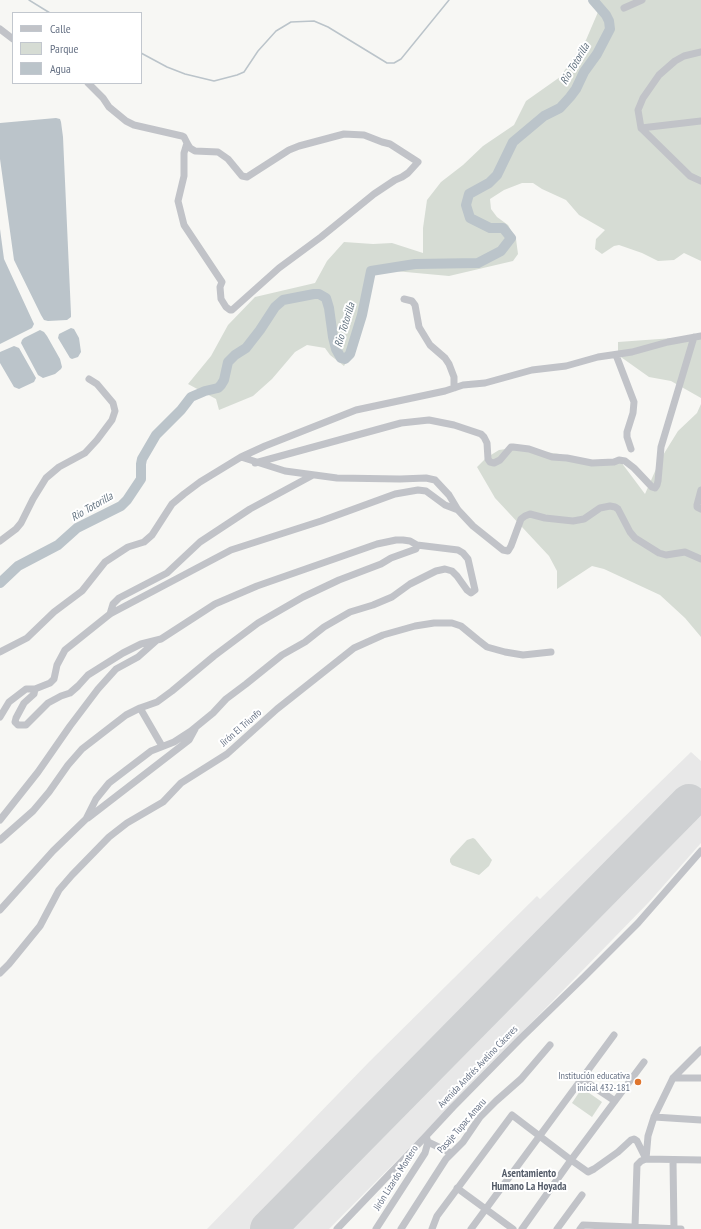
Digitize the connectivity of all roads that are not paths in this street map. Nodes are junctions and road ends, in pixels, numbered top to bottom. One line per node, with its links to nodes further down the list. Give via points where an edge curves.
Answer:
1 (642, 0): 2 (street)
2 (624, 8)
3 (0, 29): 4 (street)
4 (12, 37)
5 (701, 52): 8 (street, via 675,60 659,75 640,104 638,110)
6 (89, 84): 9 (street, via 109,107 126,121 182,136)
7 (701, 121): 8 (street)
8 (641, 128): 10 (street, via 690,176)
9 (187, 143): 9 (street, via 184,150 184,176 178,201 182,219 222,282 221,299 230,310 279,268 374,194 408,173 418,162 390,144 364,135 344,134 289,150 247,177 242,176 222,153 195,151)
10 (701, 181)
11 (404, 299): 15 (street, via 412,301 419,327 430,345 449,364 454,377)
12 (697, 336): 13 (street); 18 (street, via 661,447 655,488 625,461 619,460 592,463 511,447 500,460 490,462 487,443 481,434 429,420 401,423)
13 (616, 355): 15 (street, via 566,366 532,370 485,383); 16 (street, via 634,402 634,413 627,432)
14 (89, 379): 23 (street, via 97,384 113,403 115,411 112,420 85,453 59,467 46,478 21,523)
15 (454, 388): 17 (street, via 356,410)
16 (631, 449)
17 (241, 458): 18 (street); 28 (street, via 184,494 172,504 152,535 144,542 115,554 105,562 82,591 54,612 27,638)
18 (255, 463): 19 (street)
19 (314, 475): 22 (street, via 337,478 426,478 434,480 449,495); 26 (street, via 250,509 200,542 167,573 119,598 113,604)
20 (701, 490): 21 (street, via 696,505)
21 (701, 509)
22 (458, 510): 25 (street, via 500,548 508,551 521,519 525,516 530,514 577,521 600,508 615,507 635,538 659,553 685,552); 26 (street, via 445,505 426,491 395,494 231,550)
23 (0, 541)
24 (417, 545): 27 (street, via 403,540 377,544 256,586 215,604); 31 (street, via 416,549 303,597 258,623 157,702); 33 (street, via 458,550 463,553 468,559 475,590 471,593 458,576 445,569 410,584 392,597 350,612 282,655 226,699)
25 (701, 559)
26 (110, 614): 30 (street, via 65,650 50,683)
27 (156, 641): 30 (street, via 141,644 123,653 88,675 70,693 48,703 26,725 18,725 15,722 16,718 24,703 34,694); 36 (street, via 138,657 116,669 98,689)
28 (0, 652)
29 (551, 652): 40 (street, Jirón El Triunfo, via 523,655 505,652 487,646 461,626 447,622 415,626 383,635 354,648 277,709 234,748 181,784 163,802 109,837 59,890 40,926)
30 (34, 689): 32 (street, via 26,689 9,702)
31 (140, 708): 34 (street); 37 (street, via 126,715 82,750 33,811)
32 (0, 716)
33 (197, 726): 34 (street, via 186,735); 35 (street, via 189,740)
34 (162, 746): 35 (street, via 151,751 109,783 96,799)
35 (86, 819): 39 (street, via 53,851)
36 (0, 820)
37 (0, 840)
38 (701, 851): 52 (street, Avenida Andrés Avelino Cáceres, via 638,924 468,1091)
39 (0, 910)
40 (0, 973)
41 (614, 1034): 47 (street)
42 (550, 1045): 53 (street, Pasaje Tupac Amaru, via 521,1079 480,1118 463,1142)
43 (701, 1050): 45 (street)
44 (644, 1062): 48 (street)
45 (673, 1078): 46 (street); 49 (street)
46 (701, 1078)
47 (582, 1079): 48 (street); 51 (street)
48 (615, 1100): 55 (street)
49 (654, 1117): 50 (street); 54 (street, via 648,1136)
50 (701, 1120)
51 (540, 1136): 55 (street); 58 (street, via 512,1115); 60 (street)
52 (427, 1139): 53 (street); 62 (street, Avenida Andrés Avelino Cáceres); 63 (street, Jirón Lizardo Montero, via 422,1159)
53 (451, 1153): 64 (street, Pasaje Tupac Amaru)
54 (646, 1159): 55 (street, via 634,1139 588,1172); 56 (street); 61 (street, via 637,1165)
55 (571, 1160): 68 (street)
56 (673, 1160): 57 (street); 71 (street)
57 (701, 1160)
58 (457, 1188): 60 (street); 65 (street, via 436,1216)
59 (582, 1195): 69 (street)
60 (486, 1209): 66 (street); 67 (street)
61 (635, 1227): 70 (street, via 583,1226); 71 (street)
62 (336, 1229)
63 (376, 1229)
64 (401, 1229)
65 (432, 1229)
66 (471, 1229)
67 (513, 1229)
68 (522, 1229)
69 (557, 1229)
70 (580, 1229)
71 (674, 1229): 72 (street)
72 (682, 1229)

